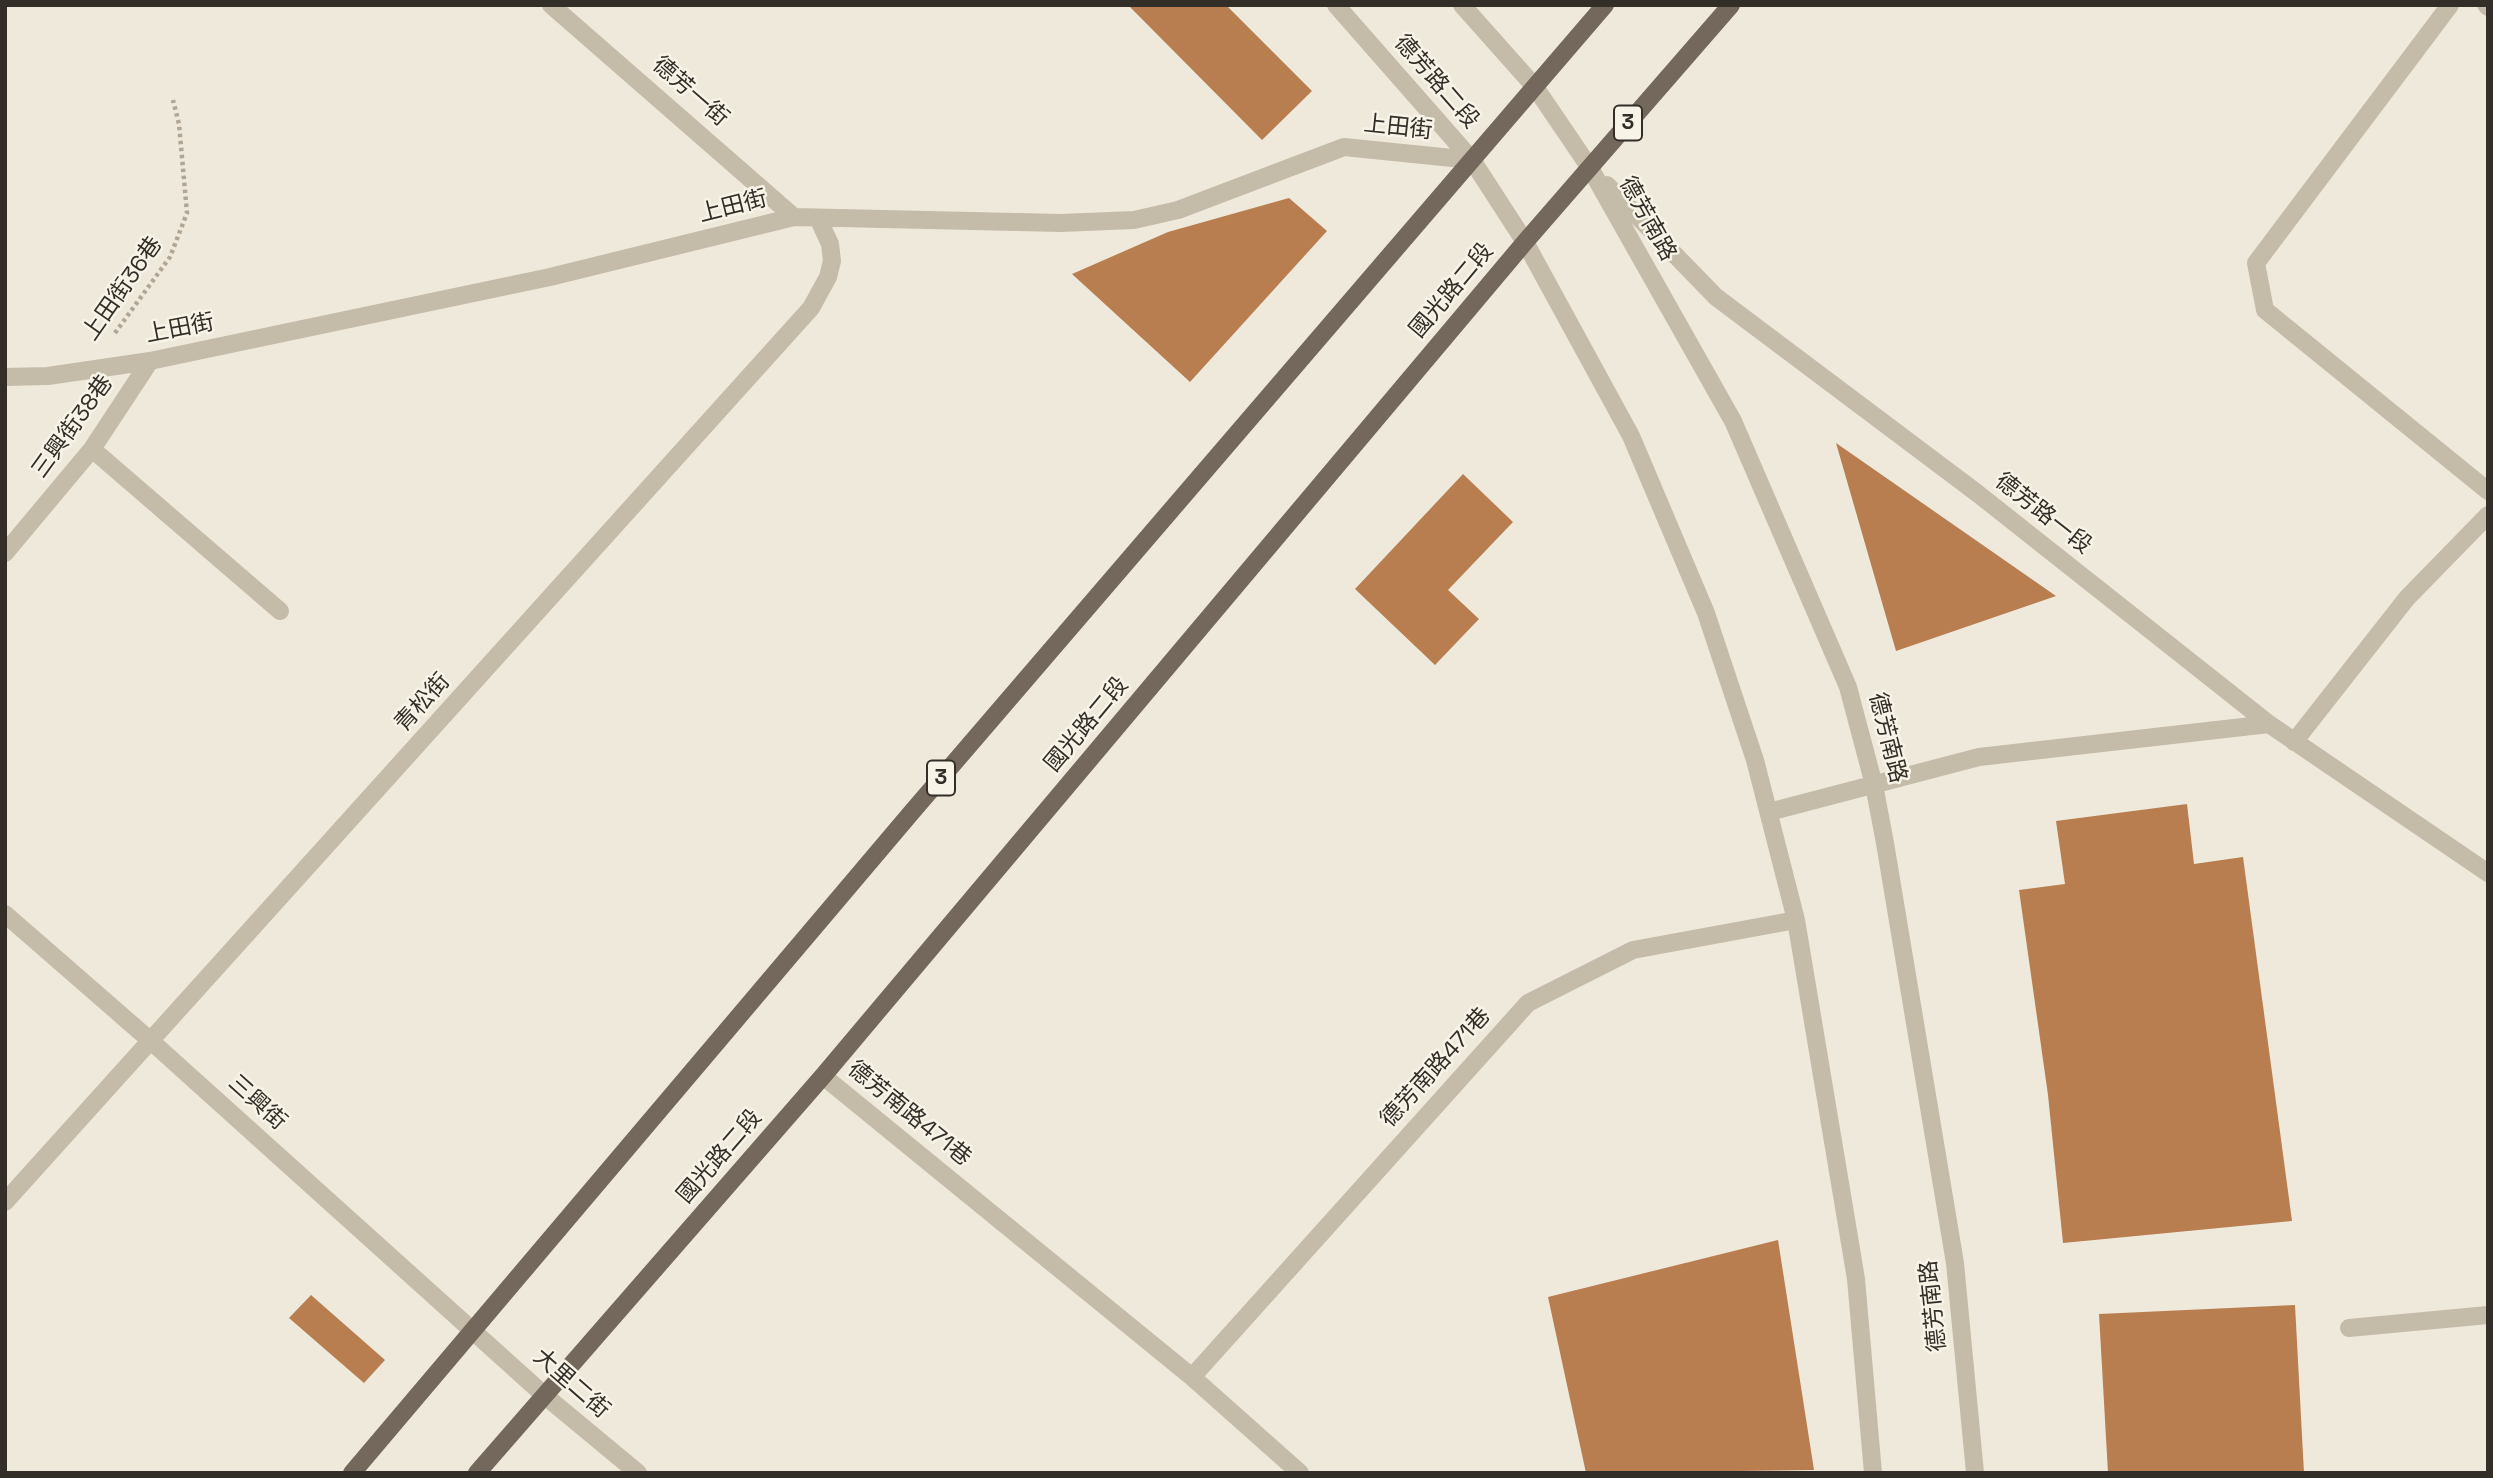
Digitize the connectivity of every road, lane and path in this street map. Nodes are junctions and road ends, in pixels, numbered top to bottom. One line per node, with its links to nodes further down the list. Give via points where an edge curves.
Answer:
1 (551, 5): 11 (street, 德芳一街)
2 (1336, 5): 9 (street, 德芳路二段)
3 (1462, 5): 7 (street)
4 (1605, 5): 7 (main road, 3)
5 (1731, 5): 10 (main road, 國光路二段 / 3)
6 (2450, 5): 18 (street, via 2256,263 2265,310)
7 (1535, 87): 9 (main road, 3); 10 (street, 德芳南路)
8 (173, 100): 15 (path, 上田街36巷, via 187,213 182,230 154,283)
9 (1472, 160): 12 (street, 上田街, via 1344,147 1178,209 1134,220); 13 (street); 34 (main road, 3)
10 (1590, 167): 13 (main road, 國光路二段 / 3); 22 (street, 德芳路一段, via 1716,297 1977,493); 24 (street, 德芳南路, via 1733,421 1848,687)
11 (794, 217): 12 (street, 上田街); 14 (street, 上田街, via 550,277)
12 (818, 218): 29 (street, 青松街, via 832,261 811,308)
13 (1525, 242): 25 (street, via 1636,449 1706,613); 30 (main road, 國光路二段 / 3)
14 (150, 360): 15 (street, 上田街); 17 (street, 三興街38巷)
15 (87, 370): 16 (street, 上田街)
16 (5, 377)
17 (92, 449): 20 (street, 三興街38巷); 21 (street)
18 (2488, 491)
19 (2488, 515): 23 (street, via 2407,598)
20 (5, 553)
21 (280, 611)
22 (2269, 724): 23 (street, 德芳路一段); 24 (street, via 1979,757)
23 (2294, 742): 26 (street, 德芳路一段)
24 (1874, 785): 25 (street); 42 (street, 德芳南路, via 1955,1263)
25 (1769, 812): 28 (street)
26 (2488, 873)
27 (5, 914): 29 (street, 三興街)
28 (1796, 920): 35 (street, 德芳南路471巷, via 1633,950 1528,1003); 41 (street, via 1856,1279)
29 (152, 1042): 31 (street, 青松街); 34 (street, 三興街)
30 (823, 1076): 35 (street, 德芳南路471巷); 36 (main road, 國光路二段 / 3)
31 (5, 1202)
32 (2488, 1315): 33 (street)
33 (2349, 1328)
34 (474, 1331): 36 (street, 大里二街); 37 (main road, 3)
35 (1192, 1377): 40 (street, 德芳南路471巷)
36 (544, 1395): 38 (main road, 國光路二段 / 3); 39 (street, 大里二街)
37 (352, 1473)
38 (477, 1473)
39 (638, 1473)
40 (1300, 1473)
41 (1873, 1473)
42 (1975, 1473)

